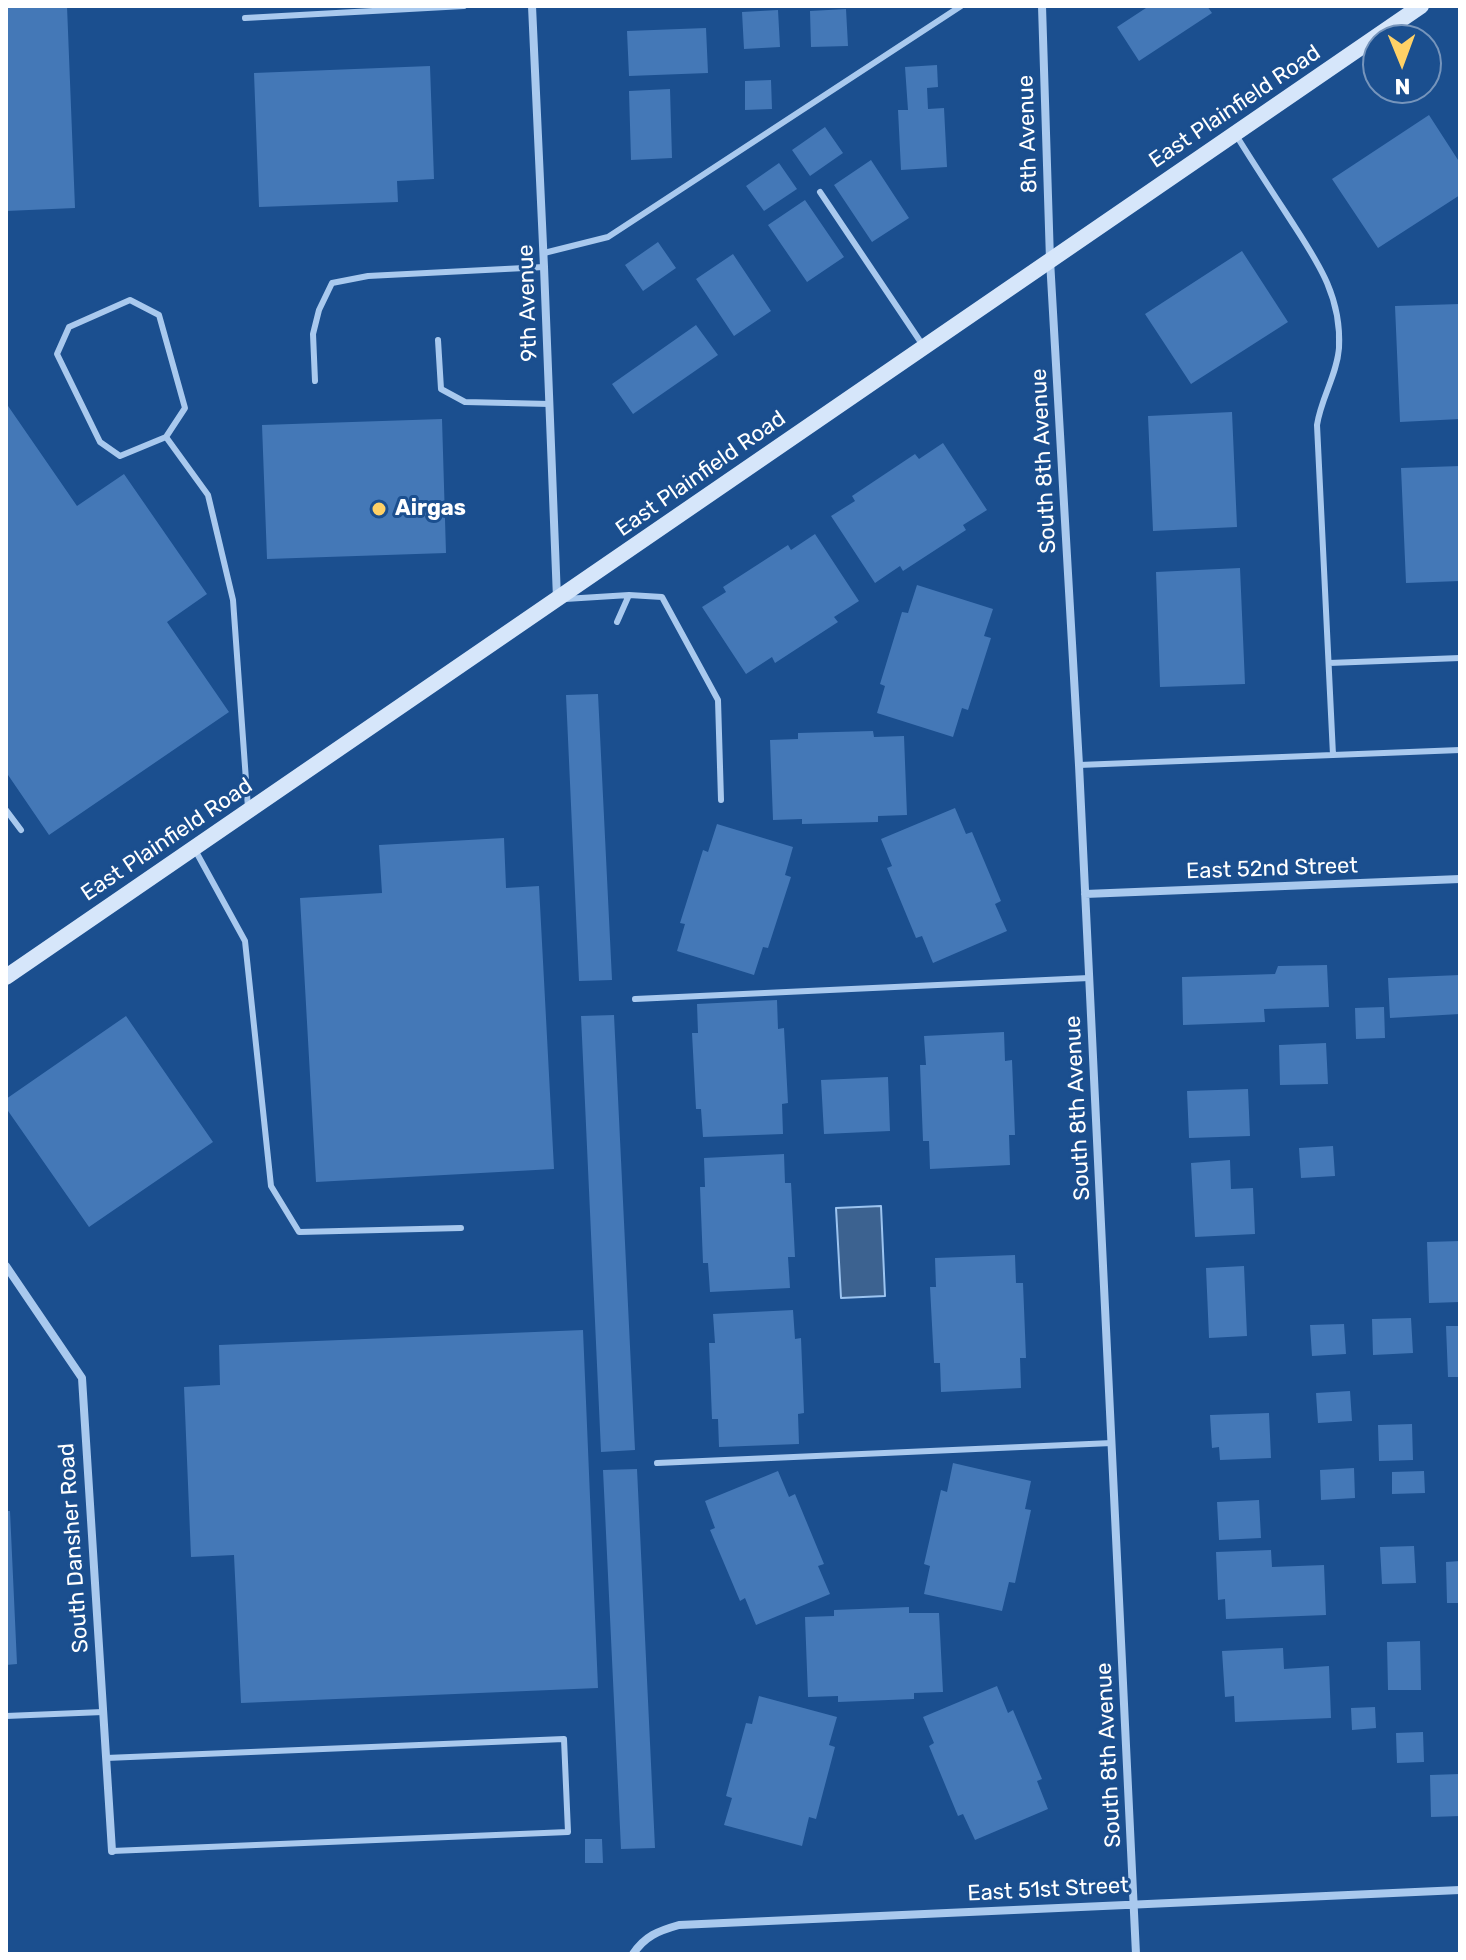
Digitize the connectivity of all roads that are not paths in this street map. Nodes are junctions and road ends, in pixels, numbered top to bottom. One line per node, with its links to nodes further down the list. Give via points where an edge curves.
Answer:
1 (464, 6): 6 (lane)
2 (532, 6): 9 (street, 9th Avenue)
3 (961, 6): 9 (lane, via 608,237)
4 (1042, 6): 10 (street, 8th Avenue)
5 (1421, 6): 7 (main road, East Plainfield Road)
6 (245, 18)
7 (1235, 134): 10 (main road, East Plainfield Road); 21 (lane, via 1322,269 1338,321 1335,370 1317,425)
8 (820, 192): 13 (lane)
9 (544, 253): 11 (street, 9th Avenue)
10 (1050, 260): 13 (main road, East Plainfield Road); 24 (street, South 8th Avenue)
11 (544, 267): 14 (lane, via 368,276 332,283 313,334); 15 (street, 9th Avenue)
12 (438, 340): 15 (lane, via 441,389 465,402)
13 (924, 347): 18 (main road, East Plainfield Road)
14 (315, 381)
15 (550, 404): 18 (street, 9th Avenue)
16 (166, 437): 16 (lane, via 120,456 100,442 57,354 69,327 130,300 159,315 185,408); 27 (lane, via 208,495 233,600)
17 (629, 595): 18 (lane); 19 (lane); 25 (lane, via 662,597 718,700)
18 (557, 599): 27 (main road, East Plainfield Road)
19 (617, 622)
20 (1460, 658): 21 (lane)
21 (1329, 663): 23 (lane)
22 (1460, 750): 23 (lane)
23 (1333, 755): 24 (lane)
24 (1079, 765): 31 (street, South 8th Avenue)
25 (721, 800)
26 (6, 810): 28 (lane)
27 (248, 811): 29 (main road, East Plainfield Road)
28 (21, 830)
29 (194, 848): 32 (main road, East Plainfield Road); 35 (lane, via 245,941 271,1186 299,1232)
30 (1460, 879): 31 (street, East 52nd Street)
31 (1085, 894): 33 (street, South 8th Avenue)
32 (6, 977)
33 (1089, 978): 34 (lane); 37 (street, South 8th Avenue)
34 (635, 999)
35 (461, 1228)
36 (6, 1266): 39 (street, South Dansher Road, via 82,1378)
37 (1112, 1443): 38 (lane); 44 (street, South 8th Avenue)
38 (657, 1463)
39 (103, 1712): 40 (lane); 41 (street, South Dansher Road)
40 (6, 1716)
41 (106, 1758): 42 (street, South Dansher Road); 42 (lane, via 564,1739 568,1832)
42 (112, 1851)
43 (1460, 1890): 44 (street, East 51st Street)
44 (1134, 1904): 45 (street, East 51st Street, via 679,1925 642,1941); 46 (street, South 8th Avenue)
45 (633, 1954)
46 (1136, 1954)

